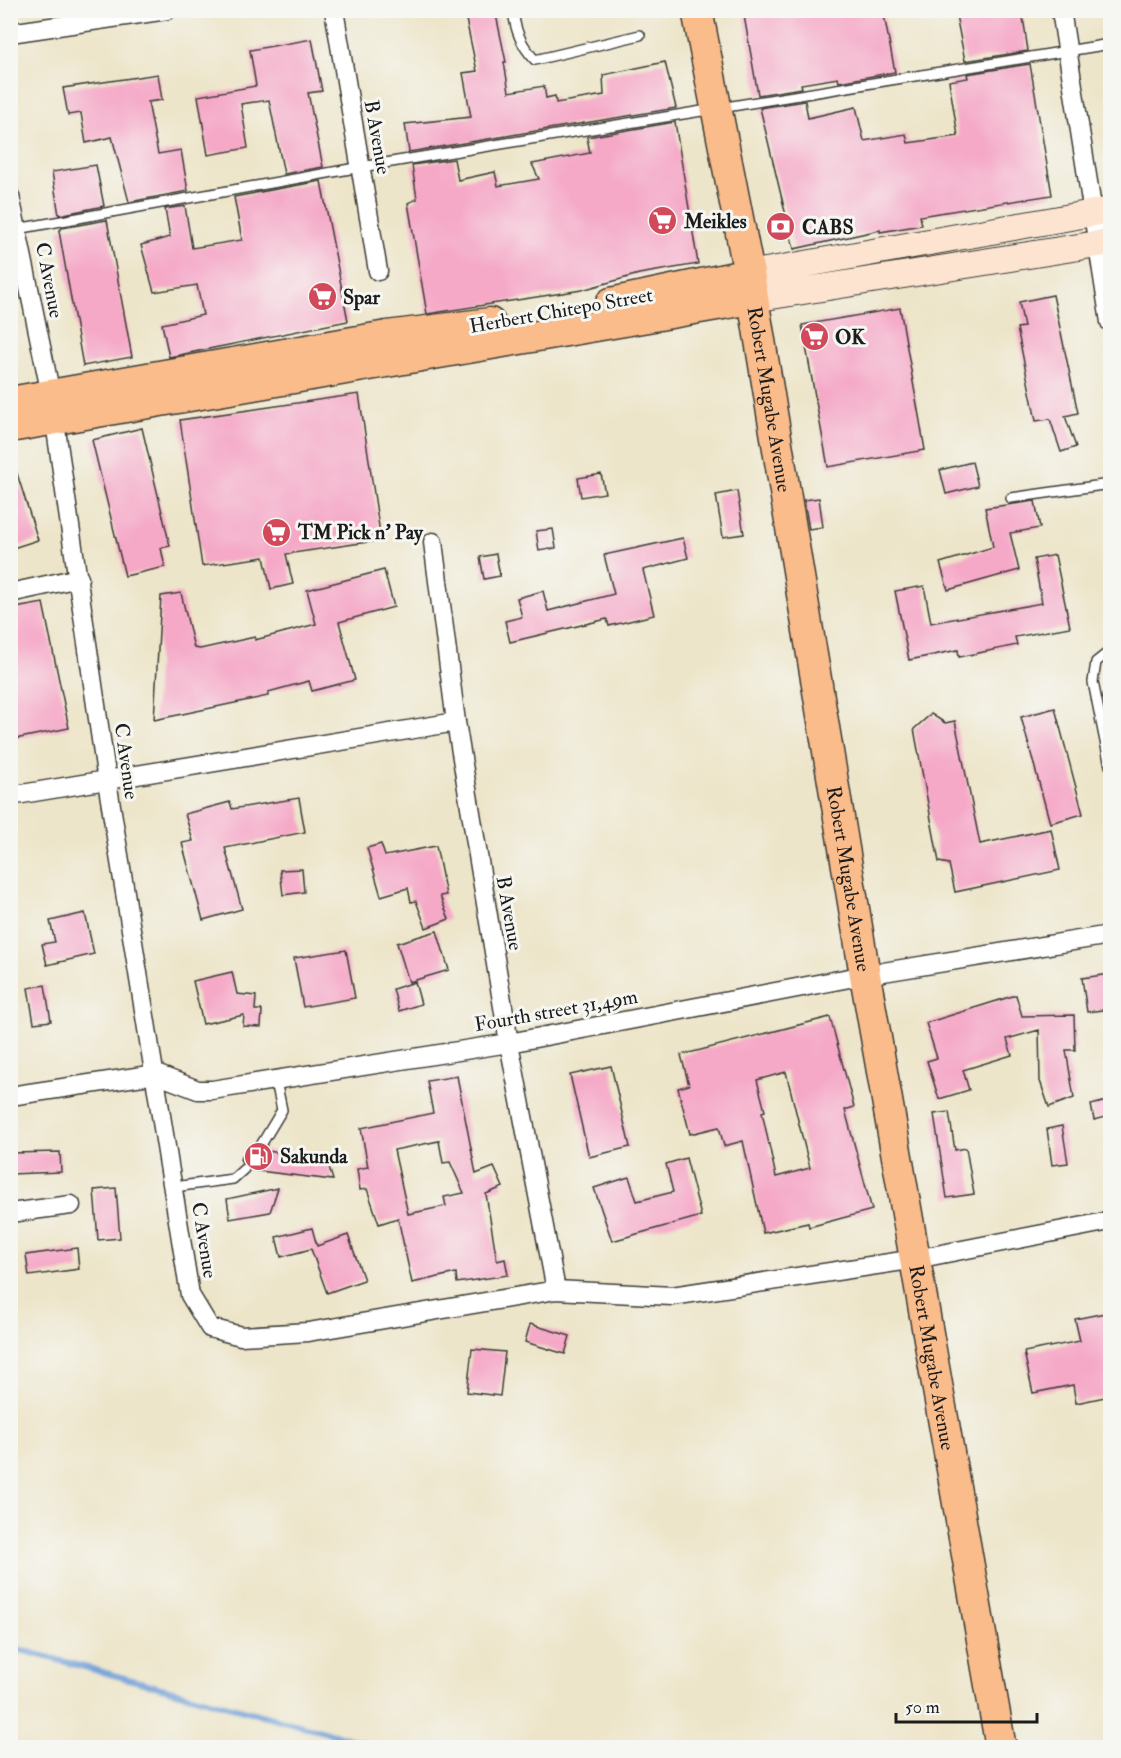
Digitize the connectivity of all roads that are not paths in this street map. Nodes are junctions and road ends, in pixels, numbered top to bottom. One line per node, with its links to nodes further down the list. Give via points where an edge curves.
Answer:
1 (167, 10): 6 (street)
2 (334, 10): 11 (street, B Avenue)
3 (513, 10): 7 (lane, via 523,48 535,60)
4 (697, 10): 10 (highway, Robert Mugabe Avenue)
5 (1061, 10): 9 (street)
6 (10, 33)
7 (640, 35)
8 (1110, 44): 9 (lane)
9 (1068, 51): 10 (lane); 13 (street)
10 (716, 108): 11 (lane); 17 (highway, Robert Mugabe Avenue)
11 (361, 167): 14 (lane); 16 (street, B Avenue)
12 (10, 196): 14 (street, C Avenue)
13 (1102, 212): 15 (street); 17 (main road, Herbert Chitepo Street)
14 (17, 229): 20 (street, C Avenue)
15 (1104, 243): 17 (main road, Herbert Chitepo Street); 18 (street)
16 (378, 271)
17 (750, 287): 20 (highway, Herbert Chitepo Street, via 387,336); 33 (highway, Robert Mugabe Avenue)
18 (1110, 322)
19 (10, 402): 20 (highway, Herbert Chitepo Street)
20 (52, 408): 21 (highway, Herbert Chitepo Street); 25 (street, C Avenue)
21 (10, 427)
22 (1110, 484): 23 (lane)
23 (1011, 498)
24 (433, 542): 28 (street, B Avenue)
25 (79, 578): 26 (street); 30 (street, C Avenue)
26 (10, 593)
27 (1110, 651): 29 (lane, via 1096,662 1093,682)
28 (456, 722): 30 (street); 34 (street, B Avenue)
29 (1110, 766)
30 (107, 781): 31 (street); 35 (street, C Avenue)
31 (10, 796)
32 (1110, 935): 33 (street, Fourth street 31,49m)
33 (865, 975): 34 (street, Fourth street 31,49m); 44 (highway, Robert Mugabe Avenue)
34 (509, 1042): 36 (street, Fourth street 31,49m); 45 (street, B Avenue)
35 (156, 1074): 36 (street, Fourth street 31,49m, via 198,1090); 37 (street, Fourth street 31,49m); 40 (street, C Avenue)
36 (276, 1081): 38 (lane, via 282,1110)
37 (10, 1096)
38 (258, 1150)
39 (244, 1169): 40 (lane, via 233,1179)
40 (174, 1187): 45 (street, C Avenue, via 190,1295 210,1328 241,1336 308,1332)
41 (71, 1205): 42 (street)
42 (10, 1213)
43 (1110, 1221): 44 (street)
44 (916, 1259): 45 (street, via 672,1296); 46 (highway, Robert Mugabe Avenue)
45 (556, 1290)
46 (1001, 1748)

